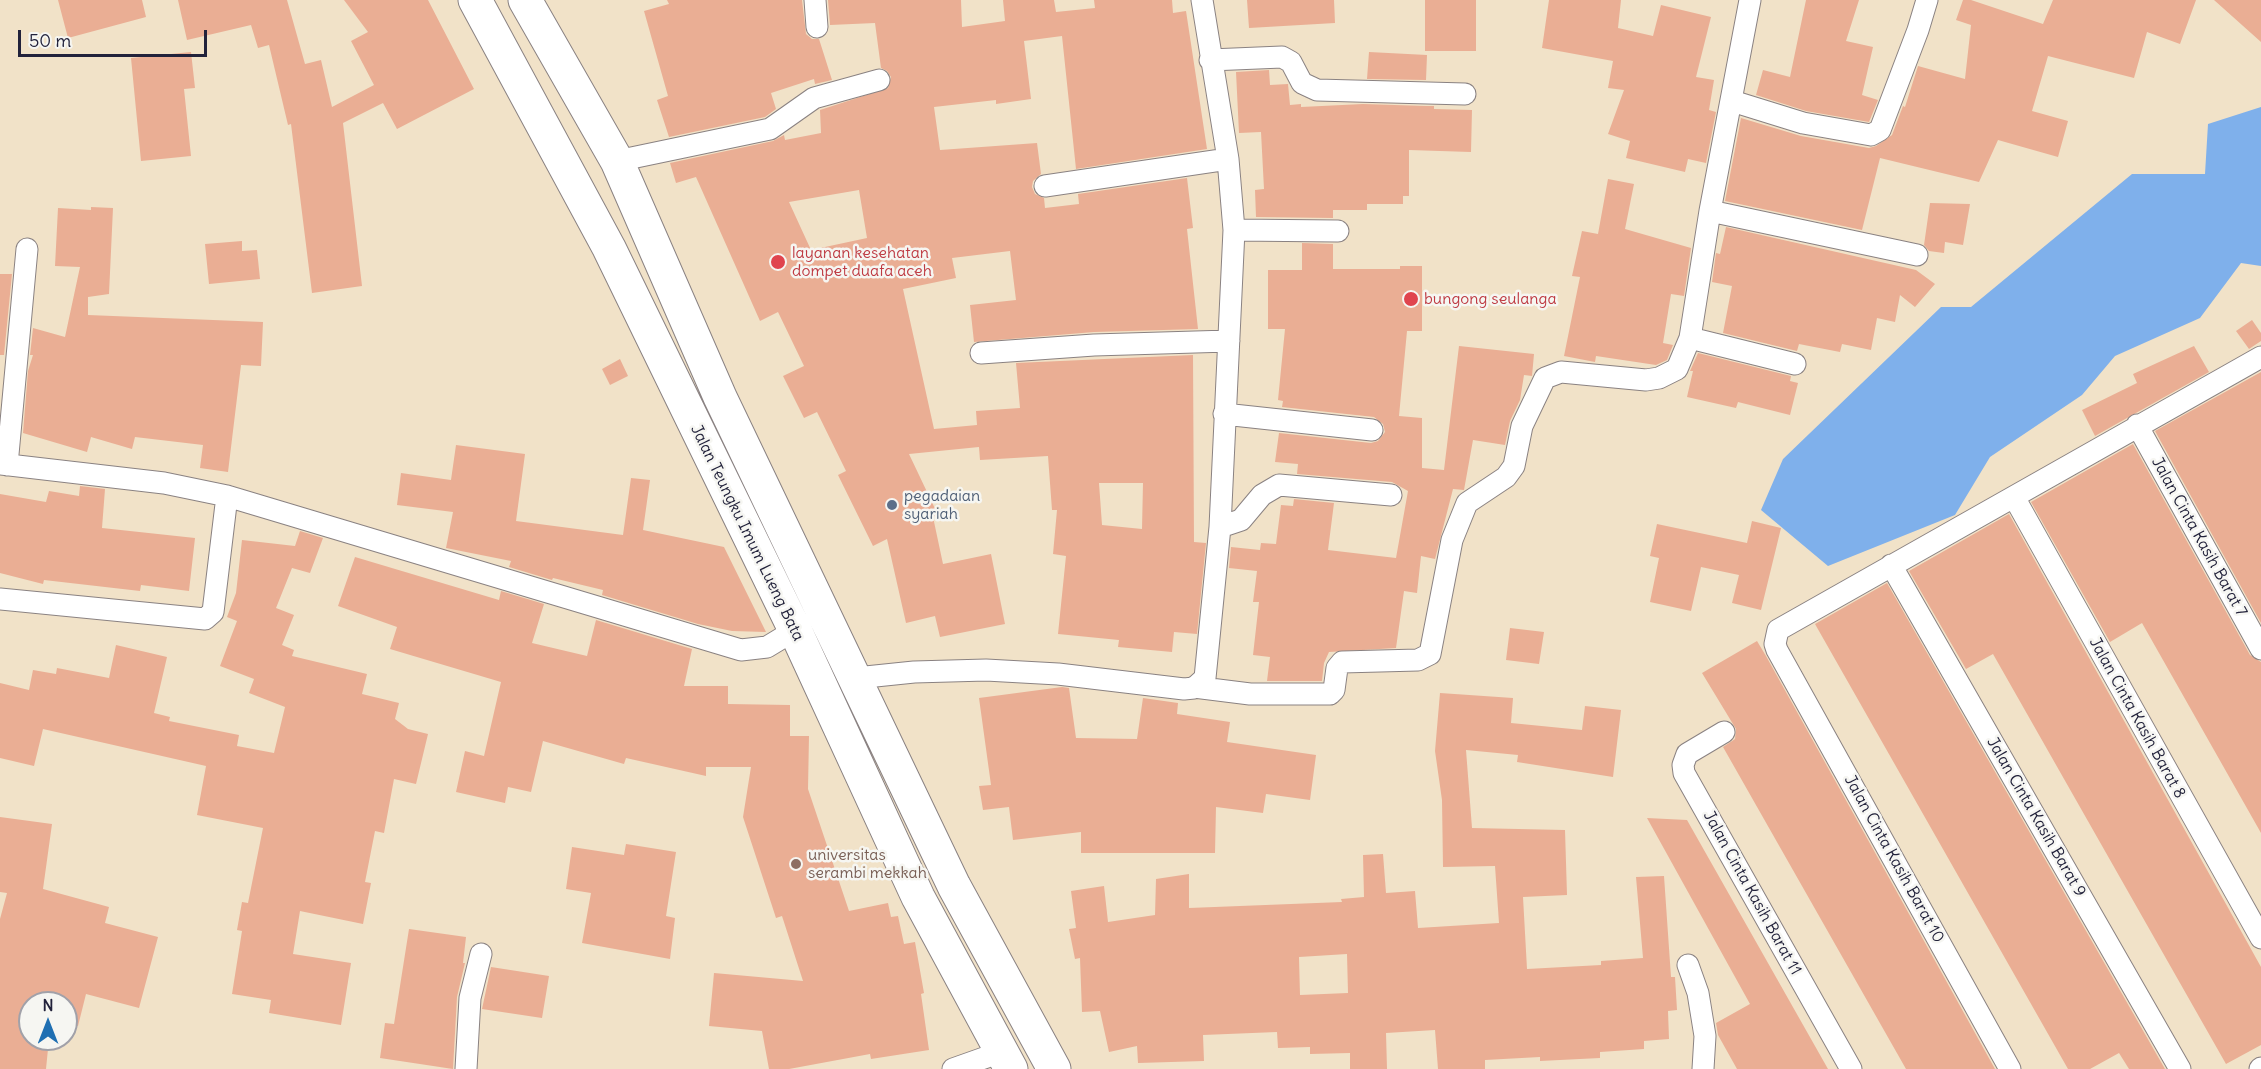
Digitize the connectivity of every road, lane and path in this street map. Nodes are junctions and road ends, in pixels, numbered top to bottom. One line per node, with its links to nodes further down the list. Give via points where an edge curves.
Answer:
1 (476, 0): 35 (highway, Jalan Teungku Imum Lueng Bata, via 609,248)
2 (525, 0): 13 (highway)
3 (815, 0): 7 (street)
4 (1202, 0): 8 (street)
5 (1750, 0): 11 (street)
6 (1926, 0): 11 (street, via 1880,130 1871,135 1803,123)
7 (817, 27)
8 (1210, 60): 10 (street, via 1282,57 1291,62 1302,83 1317,90); 12 (street)
9 (879, 80): 13 (street, via 814,98 770,129)
10 (1465, 94)
11 (1732, 101): 15 (street)
12 (1228, 159): 14 (street); 16 (street)
13 (617, 161): 37 (highway, via 720,397)
14 (1046, 186)
15 (1710, 211): 19 (street); 20 (street)
16 (1234, 231): 17 (street); 21 (street)
17 (1338, 231)
18 (27, 249): 28 (street)
19 (1917, 255)
20 (1690, 338): 24 (street); 38 (street, via 1677,369 1659,378 1561,372 1545,378 1522,426 1514,466 1502,480 1467,503 1452,540 1430,654 1418,660 1342,662 1330,694 1250,694)
21 (1229, 341): 22 (street); 25 (street)
22 (981, 353)
23 (2261, 357): 26 (street)
24 (1795, 364)
25 (1224, 414): 27 (street); 32 (street)
26 (2137, 425): 31 (street); 36 (street, Jalan Cinta Kasih Barat 7)
27 (1372, 430)
28 (3, 465): 30 (street, via 164,483)
29 (1391, 495): 32 (street, via 1279,484 1262,495 1241,520)
30 (227, 496): 34 (street, via 210,617 196,620); 35 (street, via 741,650 767,647)
31 (2014, 497): 33 (street); 42 (street, Jalan Cinta Kasih Barat 8)
32 (1220, 527): 38 (street, via 1207,670 1205,678)
33 (1891, 565): 51 (street, Jalan Cinta Kasih Barat 10, via 1782,625 1775,644); 52 (street, Jalan Cinta Kasih Barat 9)
34 (0, 599)
35 (795, 630): 41 (highway, Jalan Teungku Imum Lueng Bata)
36 (2261, 649)
37 (856, 678): 38 (street, via 986,670); 40 (highway)
38 (1194, 687)
39 (1724, 732): 50 (street, Jalan Cinta Kasih Barat 11, via 1687,754 1684,773)
40 (954, 886): 41 (highway); 48 (highway)
41 (918, 897): 45 (highway, Jalan Teungku Imum Lueng Bata)
42 (2261, 938)
43 (481, 954): 46 (street, via 470,998)
44 (1688, 965): 49 (street, via 1698,993 1705,1036)
45 (1006, 1060): 47 (street)
46 (466, 1069)
47 (953, 1069)
48 (1054, 1069)
49 (1703, 1069)
50 (1851, 1069)
51 (2010, 1069)
52 (2180, 1069)

